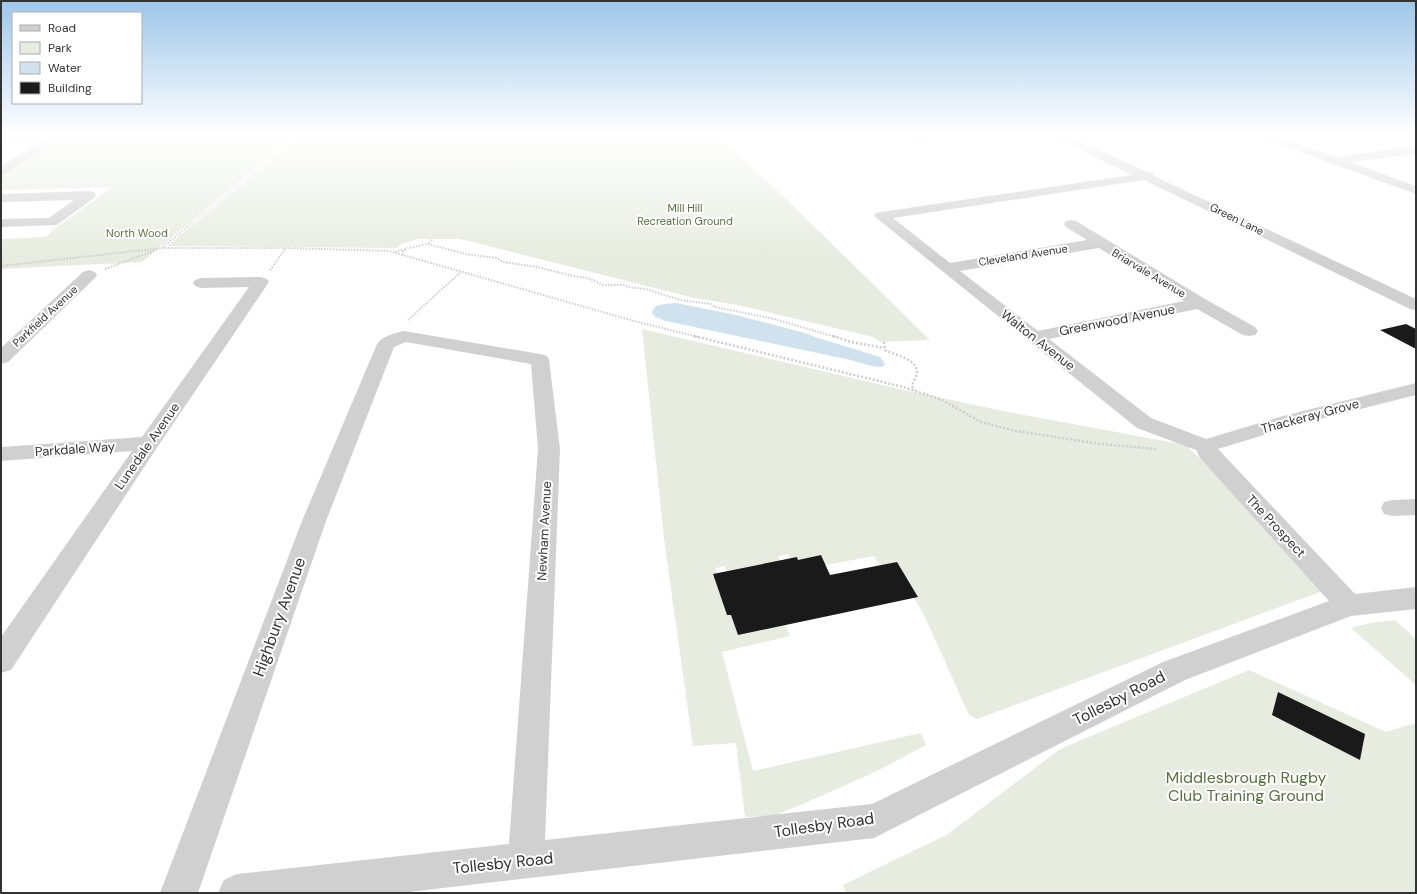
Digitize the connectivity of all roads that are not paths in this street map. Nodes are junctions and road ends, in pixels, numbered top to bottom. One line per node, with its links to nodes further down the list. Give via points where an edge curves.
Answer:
1 (1143, 177): 9 (street, Walton Avenue, via 881,216)
2 (1149, 177): 13 (street, Green Lane)
3 (1378, 177): 4 (street)
4 (1416, 190)
5 (1, 198): 6 (street, via 89,195 52,222)
6 (1, 224)
7 (1071, 224): 8 (street, Briarvale Avenue)
8 (1100, 243): 9 (street, Cleveland Avenue); 12 (street, Briarvale Avenue)
9 (947, 268): 15 (street, Walton Avenue)
10 (89, 275): 17 (street, Parkfield Avenue)
11 (201, 283): 19 (street, Lunedale Avenue, via 261,282)
12 (1199, 304): 14 (street, Briarvale Avenue); 15 (street, Greenwood Avenue)
13 (1416, 305)
14 (1249, 331)
15 (1035, 337): 20 (street, Walton Avenue, via 1144,423)
16 (386, 344): 25 (street, Newham Avenue, via 404,336 540,360 549,449); 26 (street, Highbury Avenue, via 314,521)
17 (1, 358)
18 (1416, 389): 20 (street, Thackeray Grove, via 1290,420)
19 (149, 443): 21 (street, Parkdale Way); 24 (street, Lunedale Avenue)
20 (1205, 446): 23 (street, The Prospect, via 1208,453)
21 (1, 454)
22 (1416, 598): 23 (street, Tollesby Road)
23 (1349, 605): 25 (street, Tollesby Road, via 1174,671 874,821)
24 (1, 660)
25 (526, 860): 27 (street, Tollesby Road)
26 (179, 893)
27 (237, 893)

